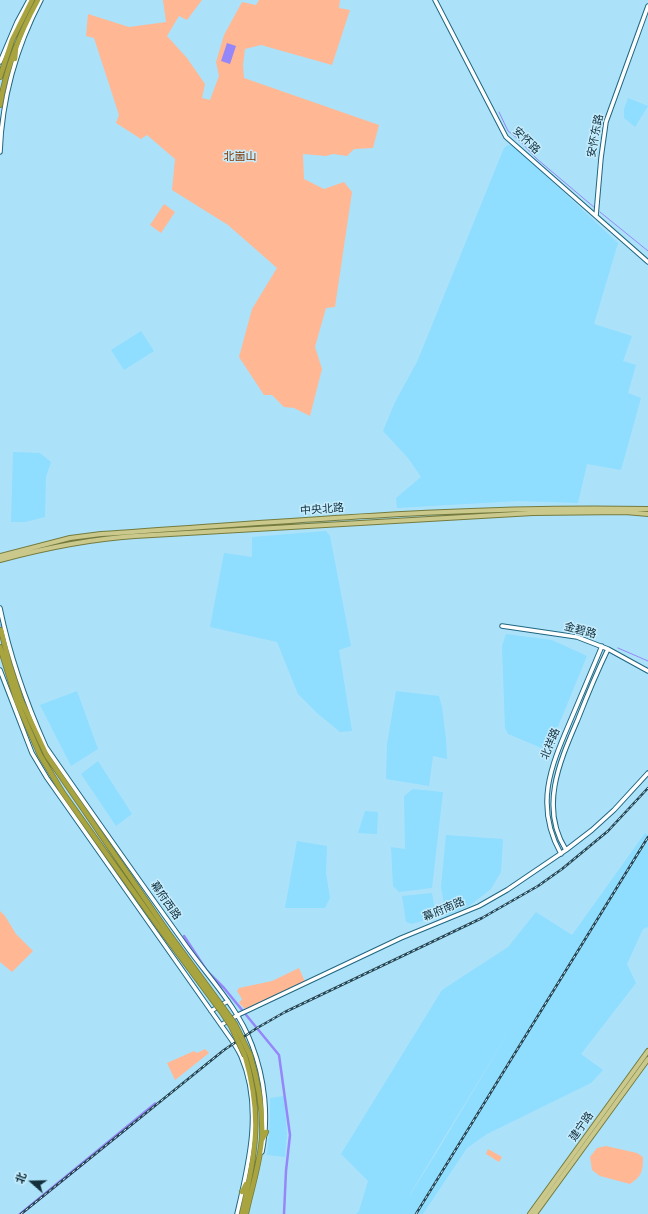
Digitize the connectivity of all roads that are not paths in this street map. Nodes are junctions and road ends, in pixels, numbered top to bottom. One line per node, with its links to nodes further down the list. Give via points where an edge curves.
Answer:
1 (29, 0): 8 (street)
2 (32, 0): 7 (highway)
3 (38, 0): 9 (highway)
4 (41, 0): 10 (street, via 28,24)
5 (435, 0): 15 (street, 安怀路, via 506,137)
6 (648, 6): 15 (street, 安怀东路, via 606,122)
7 (20, 22): 8 (highway); 12 (highway)
8 (9, 41): 11 (street)
9 (16, 43): 10 (highway); 13 (highway, via 5,77)
10 (15, 59): 14 (street, via 6,93)
11 (0, 62)
12 (0, 77)
13 (0, 105)
14 (0, 152)
15 (596, 216): 16 (street, 安怀路)
16 (648, 262)
17 (648, 509): 19 (main road, 中央北路, via 533,508 100,534 70,538)
18 (648, 514): 20 (main road, 中央北路, via 518,514 101,538)
19 (0, 556)
20 (0, 560)
21 (0, 608): 37 (street, 幕府西路, via 13,662 29,709 46,747 193,957)
22 (502, 626): 24 (street, 金碧路, via 565,635)
23 (1, 630): 36 (highway, 幕府西路, via 21,700 47,756)
24 (602, 646): 26 (street, 金碧路); 27 (street, 北祥路)
25 (0, 647): 36 (highway, 幕府西路, via 17,702 40,755 68,799)
26 (608, 649): 29 (street, 北祥路); 30 (street, 金碧路)
27 (593, 668): 29 (street, via 597,667); 33 (street, 北祥路, via 551,766 547,796)
28 (0, 670): 38 (street, via 32,753 47,778)
29 (598, 671): 32 (street, 北祥路, via 558,767 553,797)
30 (648, 671)
31 (648, 773): 34 (street, 幕府南路, via 614,810)
32 (557, 831): 33 (street, via 556,834); 34 (street, 北祥路)
33 (552, 833): 35 (street, 北祥路)
34 (566, 850): 35 (street, 幕府南路)
35 (561, 854): 39 (street, 幕府南路, via 479,906 401,938)
36 (165, 932): 42 (highway, 幕府西路, bridge, via 223,1014)
37 (228, 1001): 38 (street); 39 (street, 幕府西路)
38 (211, 1011): 40 (street)
39 (239, 1015): 40 (street, 幕府南路); 45 (street, 幕府西路, via 259,1066 265,1099)
40 (221, 1025): 44 (street, via 241,1056 247,1074)
41 (648, 1051): 52 (main road, 建宁路)
42 (247, 1055): 46 (highway, 幕府西路, via 256,1105); 47 (highway, 幕府西路, via 256,1075 260,1102)
43 (648, 1059): 53 (main road, 建宁路)
44 (253, 1124): 46 (highway); 49 (street)
45 (266, 1132): 47 (highway); 50 (street, 幕府西路)
46 (256, 1138): 48 (highway, 幕府西路)
47 (260, 1145): 50 (highway, 幕府西路)
48 (249, 1179): 49 (highway); 50 (highway, 幕府西路)
49 (242, 1192): 51 (street)
50 (246, 1211)
51 (237, 1214)
52 (530, 1214)
53 (535, 1214)

